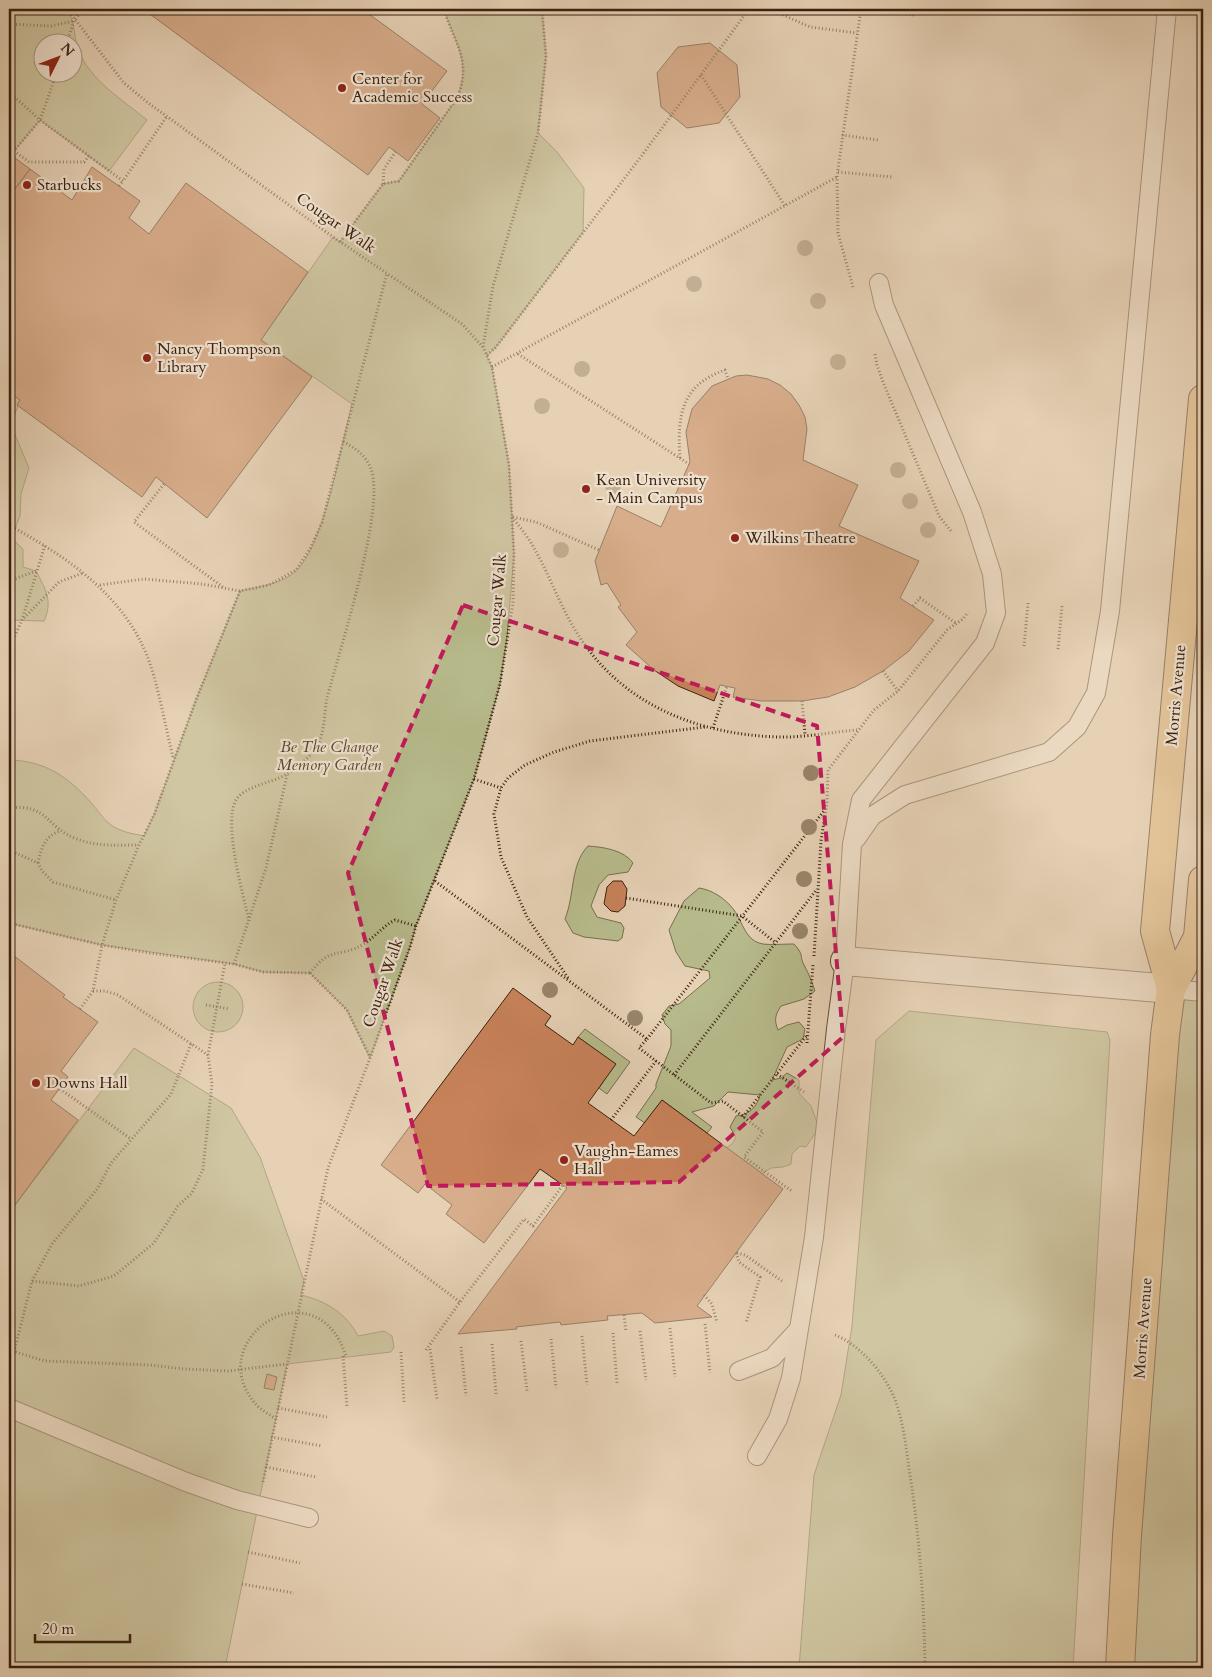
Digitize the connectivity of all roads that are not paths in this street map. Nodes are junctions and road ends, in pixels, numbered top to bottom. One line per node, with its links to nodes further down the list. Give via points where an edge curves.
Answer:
1 (1167, 9): 4 (lane, via 1110,610 1096,693 1077,727 1049,752 905,795 872,816)
2 (879, 283): 4 (lane, via 884,305 972,512 992,574 996,613 985,643 860,800)
3 (1203, 399): 7 (main road, Morris Avenue, via 1155,931)
4 (852, 844): 6 (lane)
5 (1203, 880): 7 (main road, Morris Avenue, via 1198,937)
6 (845, 961): 7 (street); 9 (lane, via 814,1237)
7 (1171, 989): 8 (lane); 14 (main road, Morris Avenue, via 1164,1045)
8 (1203, 992)
9 (798, 1330): 10 (lane, via 772,1358); 12 (lane, via 791,1378 778,1419)
10 (739, 1371)
11 (9, 1408): 13 (lane, via 186,1482 237,1500)
12 (757, 1456)
13 (309, 1518)
14 (1120, 1668)

